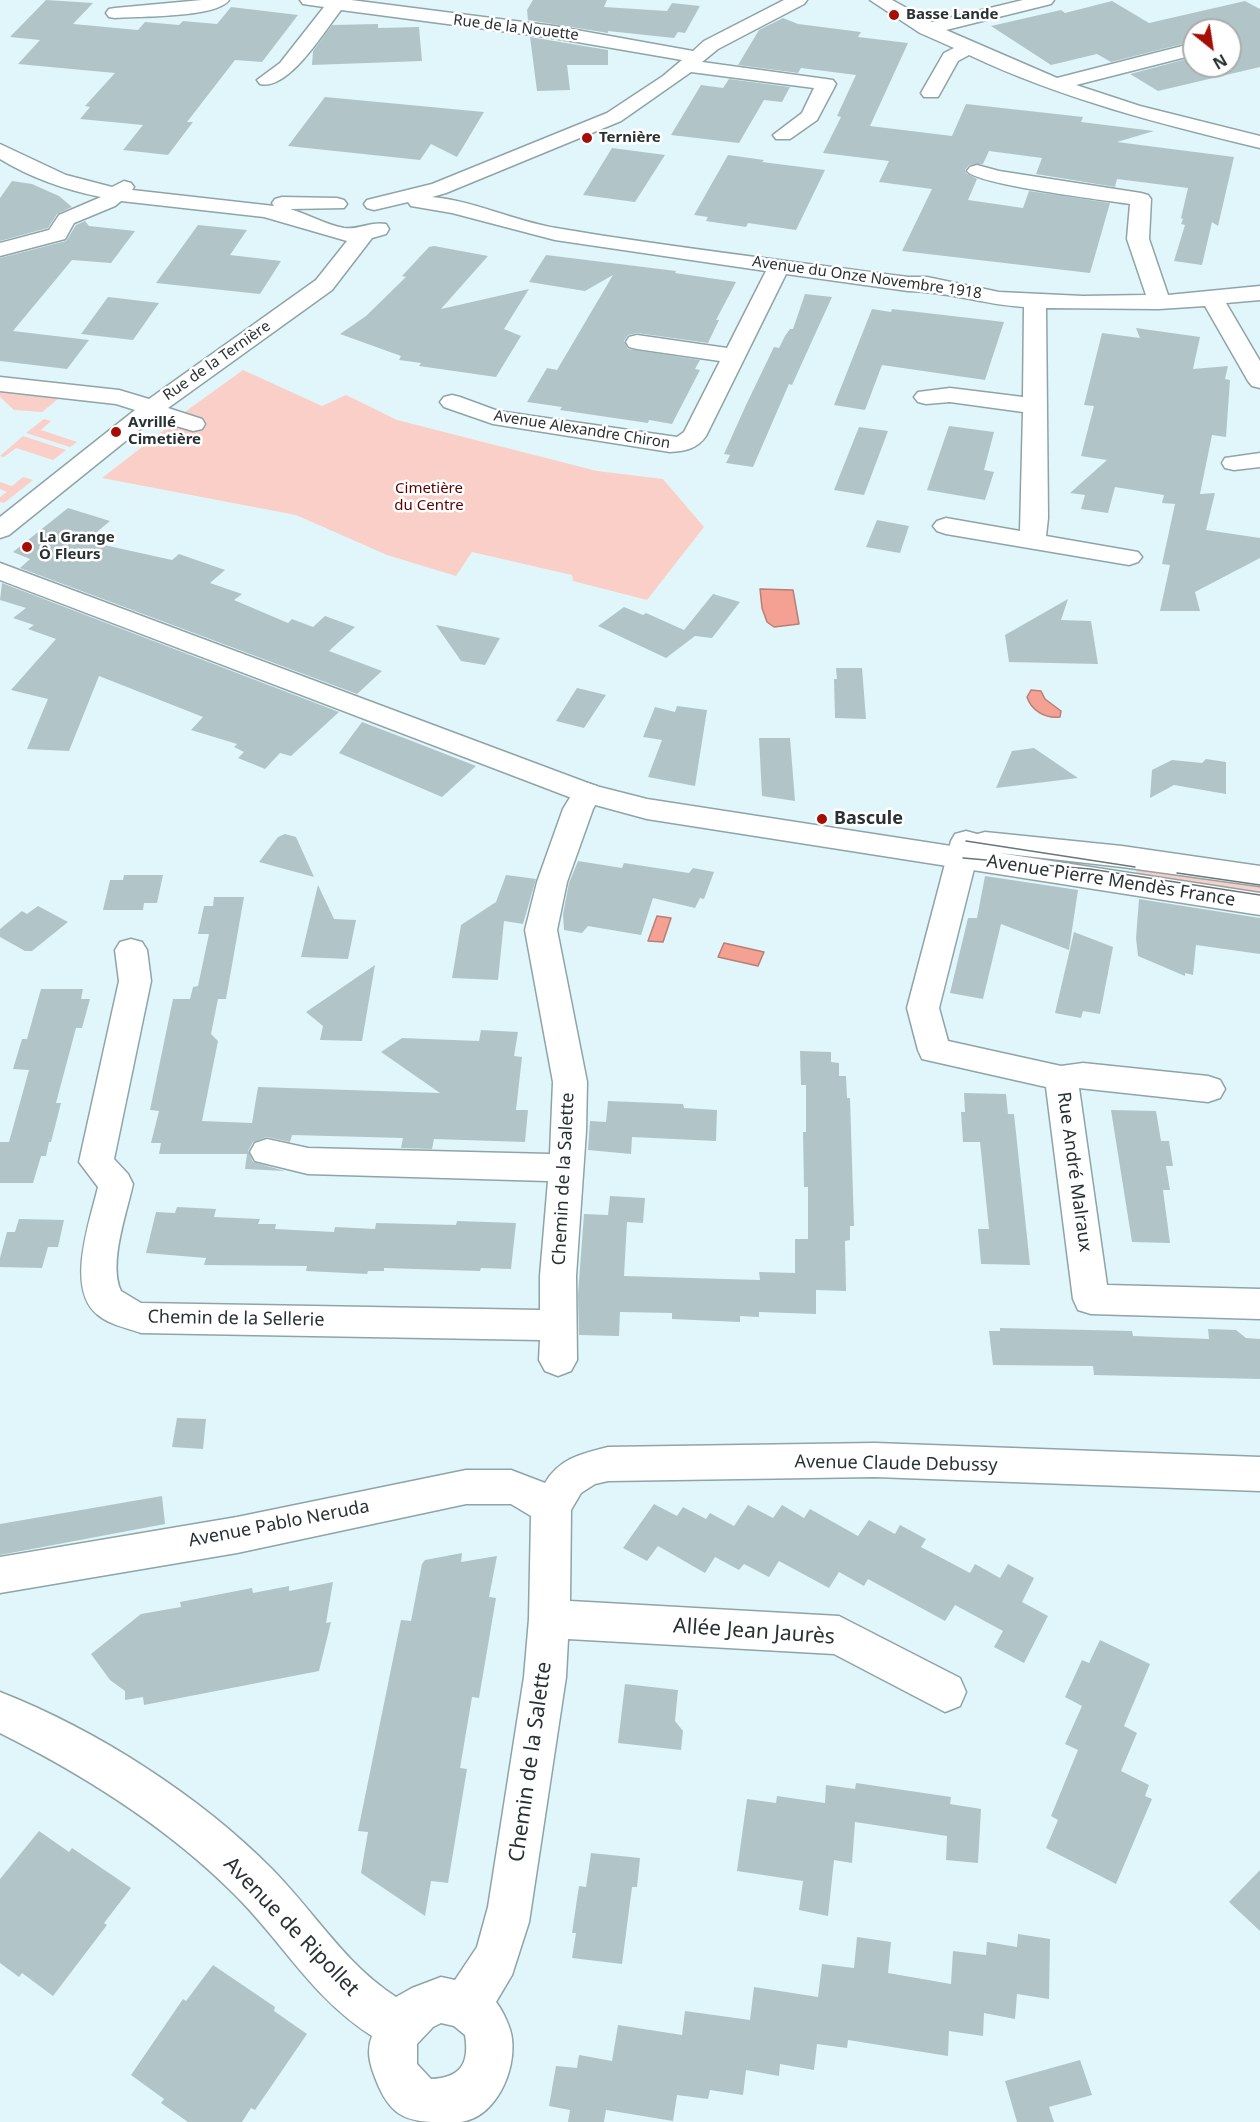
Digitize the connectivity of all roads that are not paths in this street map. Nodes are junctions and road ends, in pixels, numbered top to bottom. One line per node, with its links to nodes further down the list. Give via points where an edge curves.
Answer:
1 (220, 0): 8 (street, via 186,10)
2 (309, 0): 7 (street, Rue de la Nouette)
3 (452, 0): 9 (street)
4 (798, 0): 13 (street, via 729,34)
5 (879, 0): 10 (street)
6 (1045, 0): 10 (street)
7 (336, 4): 9 (street, Rue de la Nouette); 14 (street, via 286,67)
8 (116, 13)
9 (438, 17): 13 (street, Rue de la Nouette, via 566,34)
10 (927, 29): 11 (street)
11 (968, 49): 15 (street); 16 (street, via 951,57)
12 (1182, 52): 15 (street)
13 (692, 62): 17 (street, Rue de la Nouette, via 826,84 810,116); 21 (street, via 614,117)
14 (267, 80)
15 (1057, 84): 18 (street, via 1102,100)
16 (932, 93)
17 (783, 135)
18 (1260, 142)
19 (10, 152): 22 (street, via 61,180)
20 (977, 171): 35 (street, via 1141,199 1138,239)
21 (445, 187): 23 (street); 25 (street); 26 (street, via 458,189 463,201)
22 (121, 190): 24 (street); 27 (street, via 289,215); 29 (street, via 108,202 66,219 57,234)
23 (418, 202): 25 (street); 26 (street, Avenue du Onze Novembre 1918, via 445,204)
24 (337, 204): 25 (street, via 356,202); 27 (street, via 317,220)
25 (381, 209): 28 (street, Rue de la Ternière, via 387,222)
26 (477, 214): 31 (street, Avenue du Onze Novembre 1918, via 554,234)
27 (327, 230): 28 (street); 30 (street)
28 (364, 234): 30 (street, Rue de la Ternière)
29 (0, 250)
30 (344, 257): 43 (street, Rue de la Ternière, via 324,285)
31 (779, 266): 34 (street, Avenue du Onze Novembre 1918, via 927,284 999,299); 37 (street, Avenue Alexandre Chiron)
32 (1260, 293): 33 (street, Avenue du Onze Novembre 1918)
33 (1212, 299): 35 (street, Avenue du Onze Novembre 1918); 38 (street)
34 (1035, 300): 35 (street, Avenue du Onze Novembre 1918); 42 (street)
35 (1159, 302)
36 (637, 342): 37 (street)
37 (735, 356): 41 (street, Avenue Alexandre Chiron, via 694,436 683,444 493,417)
38 (1260, 381)
39 (0, 384): 43 (street, via 119,397)
40 (926, 397): 42 (street, via 950,394)
41 (452, 402)
42 (1035, 406): 49 (street)
43 (151, 409): 44 (street); 48 (street, Rue de la Ternière)
44 (193, 424)
45 (1260, 460): 46 (street)
46 (1234, 463)
47 (946, 526): 49 (street)
48 (0, 530)
49 (1032, 541): 50 (street)
50 (1129, 557)
51 (0, 558): 54 (street, via 590,778)
52 (0, 571): 53 (street)
53 (587, 793): 54 (street, via 693,818); 61 (street, Chemin de la Salette, via 552,882 541,930 570,1082)
54 (964, 850): 55 (street, Avenue Pierre Mendès France, via 1058,848); 56 (street, Avenue Pierre Mendès France); 58 (street, Rue André Malraux, via 923,1008 934,1050)
55 (1260, 876)
56 (1260, 904)
57 (131, 950): 63 (street, Chemin de la Sellerie, via 135,981 96,1162 116,1184 99,1264 105,1300 141,1318)
58 (1061, 1078): 59 (street, via 1083,1076); 62 (street, Rue André Malraux, via 1091,1299)
59 (1208, 1089)
60 (267, 1152): 61 (street, via 308,1161)
61 (566, 1168): 63 (street, Chemin de la Salette)
62 (1260, 1304)
63 (557, 1342)
64 (1260, 1474): 65 (street, Avenue Claude Debussy, via 874,1460 608,1464 585,1470 567,1481)
65 (551, 1508): 66 (street, Avenue Pablo Neruda, via 531,1494 502,1483 379,1504 237,1535); 67 (street, Chemin de la Salette)
66 (0, 1575)
67 (549, 1619): 68 (street, Allée Jean Jaurès, via 839,1635); 70 (street, Chemin de la Salette, via 545,1677 502,1944 486,1980)
68 (945, 1692)
69 (0, 1712): 71 (street, Avenue de Ripollet, via 94,1762 192,1827 248,1876 333,1976 370,2008)
70 (465, 2004): 71 (street, via 429,2002); 72 (street, via 486,2025 491,2056 477,2085)
71 (400, 2026): 72 (street, via 392,2057 403,2086 412,2095)
72 (453, 2112)

